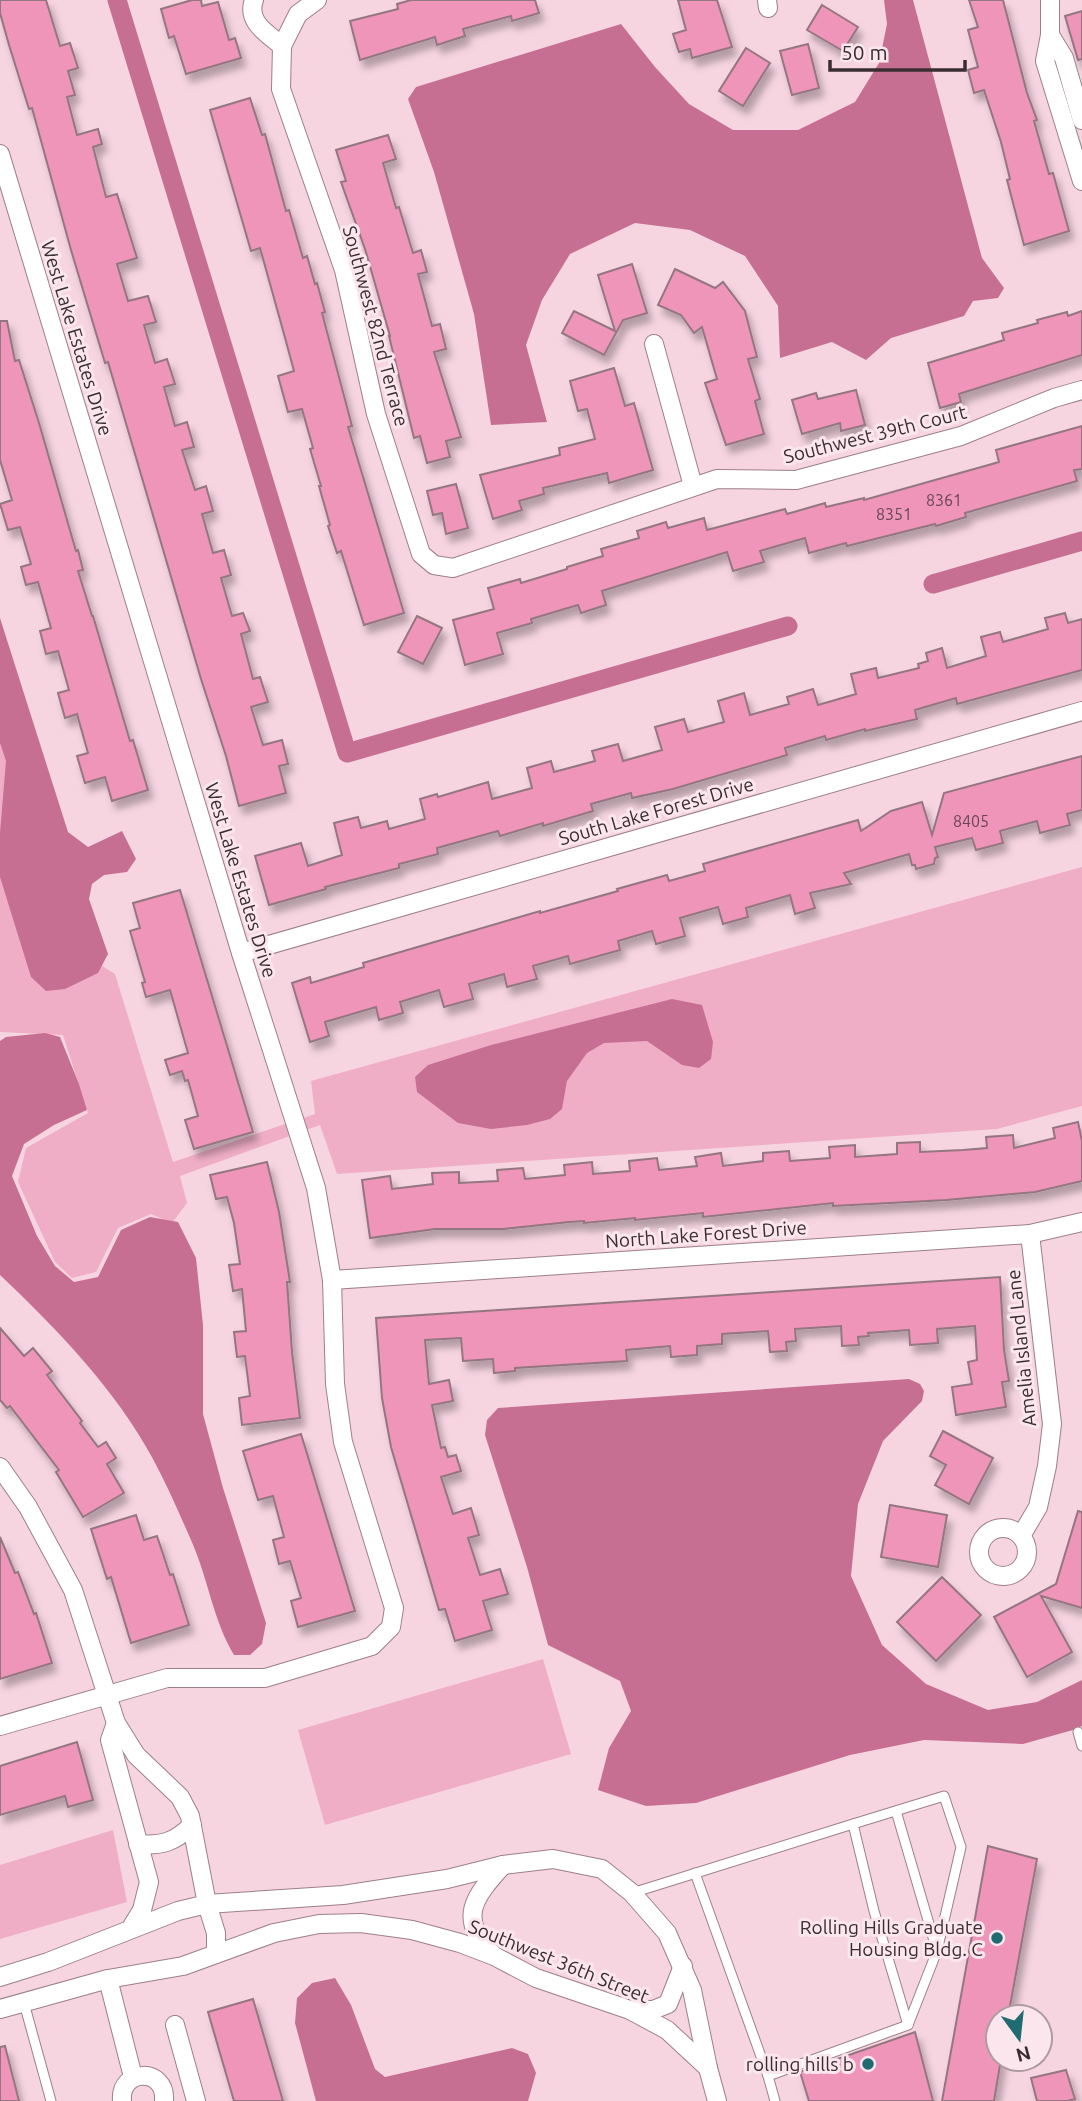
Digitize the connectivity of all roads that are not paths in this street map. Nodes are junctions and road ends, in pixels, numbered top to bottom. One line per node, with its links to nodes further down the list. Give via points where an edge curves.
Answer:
1 (254, 0): 5 (street, via 254,22)
2 (317, 0): 5 (street, Southwest 82nd Terrace, via 298,14)
3 (1050, 0): 4 (street)
4 (1050, 35): 6 (street, via 1064,58); 8 (street, via 1045,61)
5 (282, 46): 13 (street, Southwest 82nd Terrace, via 281,89 344,270 376,414 421,554)
6 (1082, 120)
7 (0, 154): 15 (street, West Lake Estates Drive)
8 (1079, 162): 9 (street)
9 (1082, 181)
10 (654, 344): 12 (street)
11 (1082, 390): 12 (street, Southwest 39th Court, via 961,436 796,480 717,479)
12 (693, 486): 13 (street, Southwest 39th Court, via 453,568)
13 (434, 565)
14 (1082, 711): 15 (street, South Lake Forest Drive)
15 (241, 953): 18 (street, West Lake Estates Drive, via 316,1188)
16 (1082, 1222): 17 (street, North Lake Forest Drive)
17 (1030, 1234): 18 (street, North Lake Forest Drive); 20 (street, Amelia Island Lane, via 1052,1424 1038,1507)
18 (332, 1280): 21 (street, West Lake Estates Drive, via 334,1365 343,1442 394,1608 391,1628 372,1646 265,1678 167,1678)
19 (0, 1466): 21 (street, via 28,1507 72,1590)
20 (1021, 1535)
21 (108, 1695): 22 (street); 23 (street)
22 (116, 1723): 28 (street, via 136,1755 180,1797); 29 (street, via 110,1740)
23 (0, 1726)
24 (1078, 1732): 25 (lane)
25 (1082, 1746)
26 (896, 1811): 27 (lane); 35 (lane); 35 (lane, via 944,1796 961,1847)
27 (853, 1824): 31 (lane); 45 (lane)
28 (191, 1825): 29 (street, via 171,1842); 33 (street)
29 (138, 1844): 34 (street, via 149,1882 142,1910)
30 (503, 1866): 32 (street, via 554,1860 602,1869); 33 (street, via 343,1895); 37 (street, via 482,1888 472,1923 478,1939)
31 (695, 1873): 32 (lane); 47 (lane)
32 (632, 1893): 38 (street, via 667,1933)
33 (207, 1904): 34 (street); 36 (street, via 216,1933)
34 (131, 1928): 39 (street)
35 (937, 1951): 45 (lane)
36 (216, 1954): 37 (street, Southwest 36th Street, via 274,1933 319,1924 361,1923 412,1930); 40 (street, Southwest 36th Street, via 183,1966)
37 (494, 1956): 43 (street, Southwest 36th Street, via 536,1978)
38 (683, 1966): 43 (street, via 668,2004 653,2010); 46 (street)
39 (8, 1975): 41 (street)
40 (108, 1979): 41 (street, Southwest 36th Street); 48 (street)
41 (24, 2003): 42 (street, Southwest 36th Street); 49 (lane)
42 (0, 2009)
43 (631, 2010): 46 (street, Southwest 36th Street, via 667,2030)
44 (175, 2025): 52 (street)
45 (908, 2025): 47 (lane)
46 (708, 2068): 53 (street)
47 (768, 2076): 54 (lane)
48 (133, 2077): 50 (street, via 124,2088); 51 (street, via 154,2078 163,2088)
49 (51, 2101)
50 (122, 2101)
51 (164, 2101)
52 (196, 2101)
53 (717, 2101)
54 (775, 2101)

